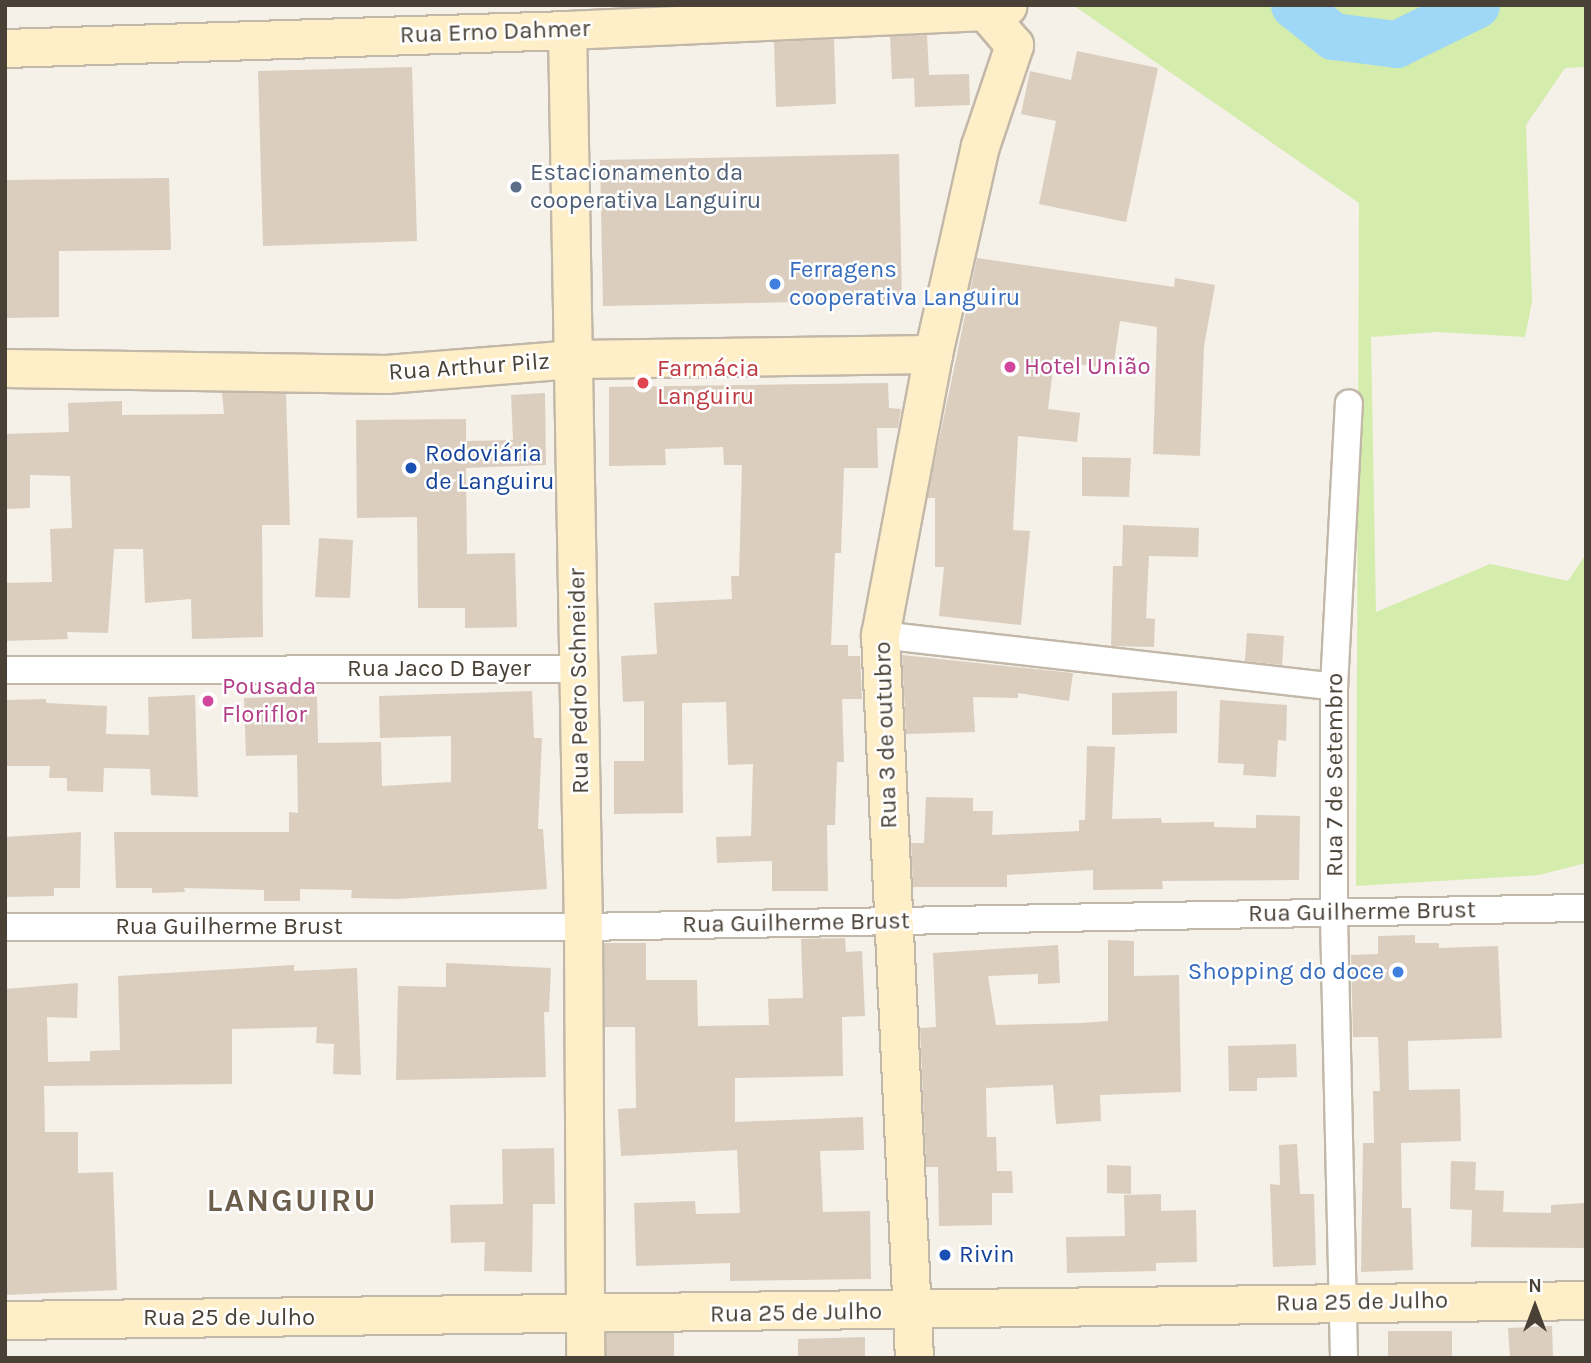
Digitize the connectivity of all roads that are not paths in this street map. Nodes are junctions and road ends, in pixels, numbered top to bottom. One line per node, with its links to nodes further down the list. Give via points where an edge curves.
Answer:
1 (1033, 5): 4 (main road, Rua 3 de outubro)
2 (997, 8): 3 (main road, Rua Erno Dahmer); 4 (main road)
3 (568, 18): 5 (main road, Rua Erno Dahmer); 7 (main road, Rua Pedro Schneider)
4 (1014, 45): 6 (main road, Rua 3 de outubro, via 980,146)
5 (5, 48)
6 (933, 354): 7 (main road, Rua Arthur Pilz); 10 (main road, Rua 3 de outubro)
7 (574, 359): 8 (main road, Rua Arthur Pilz, via 386,374); 11 (main road, Rua Pedro Schneider)
8 (5, 368)
9 (1349, 403): 13 (street, Rua 7 de Setembro)
10 (880, 635): 13 (street); 16 (main road, Rua 3 de outubro)
11 (580, 669): 12 (street, Rua Jaco D Bayer); 18 (main road, Rua Pedro Schneider)
12 (5, 670)
13 (1334, 687): 15 (street, Rua 7 de Setembro)
14 (1586, 908): 15 (street, Rua Guilherme Brust)
15 (1334, 912): 16 (street, Rua Guilherme Brust); 20 (street, Rua 7 de Setembro)
16 (894, 921): 18 (street, Rua Guilherme Brust); 21 (main road, Rua 3 de outubro)
17 (5, 927): 18 (street, Rua Guilherme Brust)
18 (583, 927): 22 (main road, Rua Pedro Schneider)
19 (1586, 1300): 20 (main road, Rua 25 de Julho)
20 (1343, 1301): 21 (main road, Rua 25 de Julho); 26 (street, Rua 7 de Setembro)
21 (911, 1311): 22 (main road, Rua 25 de Julho); 25 (main road, Rua 3 de outubro)
22 (584, 1315): 23 (main road, Rua 25 de Julho); 24 (main road, Rua Pedro Schneider)
23 (5, 1320)
24 (585, 1358)
25 (914, 1358)
26 (1344, 1358)

